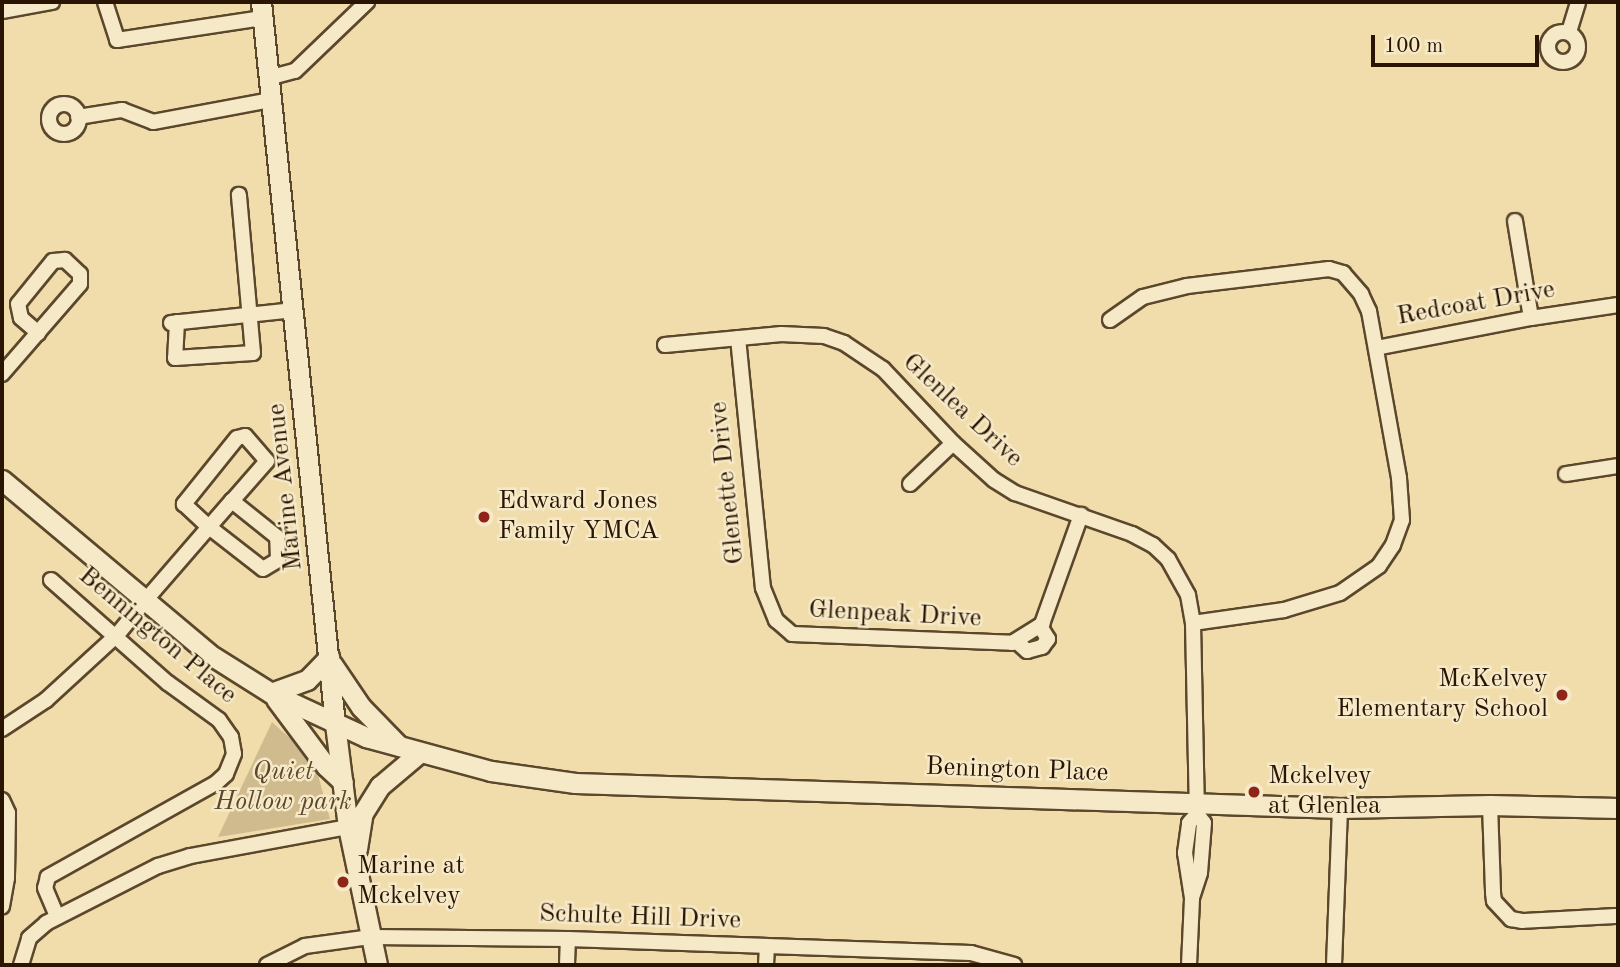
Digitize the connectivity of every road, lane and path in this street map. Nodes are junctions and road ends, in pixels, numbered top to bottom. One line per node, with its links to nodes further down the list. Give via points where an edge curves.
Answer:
1 (52, 2): 5 (street)
2 (105, 2): 6 (street, via 117,40)
3 (367, 2): 8 (street, via 295,71)
4 (1578, 2): 7 (street)
5 (2, 10)
6 (262, 10): 8 (main road, Marine Avenue)
7 (1569, 32)
8 (268, 78): 9 (main road, Marine Avenue)
9 (270, 100): 10 (street, via 153,122 122,110); 14 (main road, Marine Avenue)
10 (78, 117)
11 (239, 195): 15 (street)
12 (1516, 221): 16 (street)
13 (1618, 306): 16 (street, Redcoat Drive)
14 (294, 310): 15 (street); 36 (main road, Marine Avenue)
15 (251, 314): 15 (street, via 174,322 175,358 253,353)
16 (1531, 317): 21 (street, Redcoat Drive)
17 (1110, 320): 21 (street, Redcoat Drive, via 1143,297 1177,289 1329,269 1343,273 1361,294)
18 (38, 333): 18 (street, via 82,281 65,260 53,261 18,303 21,318); 22 (street)
19 (738, 338): 20 (street, Glenlea Drive); 23 (street, Glenlea Drive, via 824,336 844,343 883,369); 33 (street, Glenette Drive, via 763,588)
20 (665, 345)
21 (1376, 348): 34 (street, via 1402,520 1379,566 1340,593 1284,610)
22 (2, 374)
23 (953, 443): 27 (street); 29 (street, Glenlea Drive, via 1016,493)
24 (1618, 466): 25 (street)
25 (1566, 474)
26 (2, 480): 32 (main road, Bennington Place)
27 (910, 484)
28 (232, 501): 30 (street); 30 (street, via 277,537 278,560 263,569); 30 (street, via 267,461 245,436 237,438 184,504)
29 (1081, 515): 33 (street, Glenpeak Drive, via 1040,626 1005,645 810,637 792,634); 34 (street, Glenlea Drive, via 1132,534 1168,559 1188,595)
30 (209, 527): 32 (street)
31 (51, 580): 35 (street, Bennington Place)
32 (144, 602): 35 (street); 37 (main road, Bennington Place, via 209,654)
33 (776, 620)
34 (1193, 623): 46 (street, Glenlea Drive)
35 (117, 635): 39 (street, via 46,700); 50 (street, Bennington Place, via 168,683 219,720 231,737 234,754 226,774 216,783 48,877 44,888)
36 (329, 657): 37 (main road, via 307,680); 38 (main road, Marine Avenue); 40 (main road, via 361,707)
37 (271, 693): 38 (main road, Bennington Place); 41 (main road)
38 (335, 724): 40 (main road, Bennington Place); 41 (main road, Marine Avenue)
39 (2, 729)
40 (410, 751): 46 (main road, Benington Place, via 491,771 575,783); 48 (main road, via 363,813)
41 (343, 782): 47 (main road, Marine Avenue)
42 (2, 800): 49 (street, via 8,813)
43 (1490, 805): 44 (main road, Benington Place); 45 (main road, Benington Place); 51 (street, via 1494,901 1511,919)
44 (1340, 808): 46 (main road, Benington Place); 63 (street)
45 (1618, 808)
46 (1197, 809): 62 (street, Glenlea Drive, via 1204,823 1203,849 1192,898)
47 (348, 827): 48 (main road, Marine Avenue); 50 (street, via 173,861)
48 (355, 859): 52 (main road, Marine Avenue)
49 (3, 905)
50 (57, 916): 56 (street, via 29,938)
51 (1618, 916)
52 (371, 937): 53 (street, Schulte Hill Drive); 57 (street, Schulte Hill Drive, via 305,946); 58 (main road, Marine Avenue)
53 (568, 939): 54 (street, Schulte Hill Drive); 59 (street)
54 (767, 947): 55 (street, Schulte Hill Drive); 60 (street)
55 (920, 958): 61 (street, Schulte Hill Drive, via 971,953)
56 (21, 965)
57 (267, 965)
58 (377, 965)
59 (567, 965)
60 (766, 965)
61 (1014, 965)
62 (1189, 965)
63 (1334, 965)

